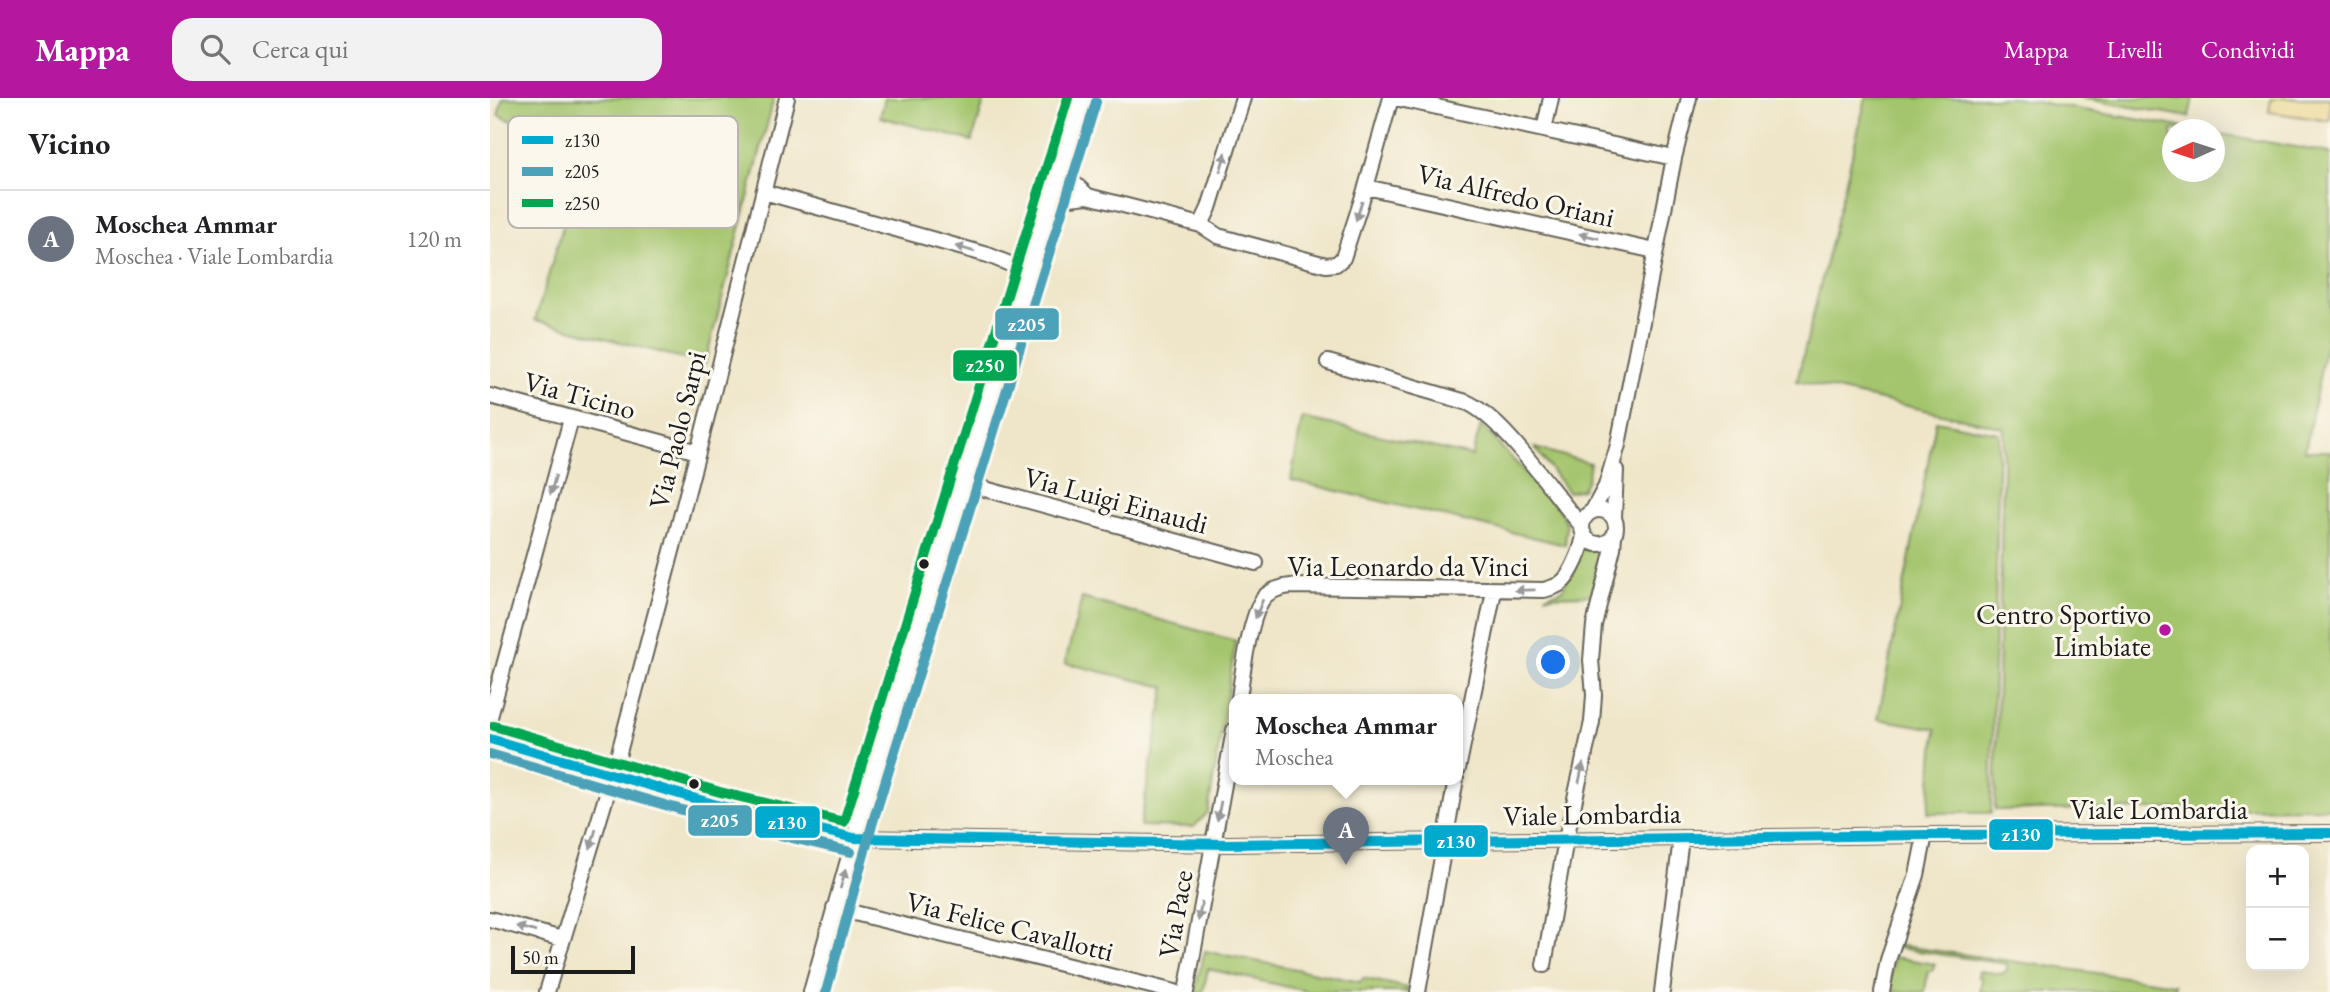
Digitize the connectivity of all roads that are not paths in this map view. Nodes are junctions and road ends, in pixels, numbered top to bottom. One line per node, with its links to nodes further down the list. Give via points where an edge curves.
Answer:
1 (787, 98): 11 (street, Via Paolo Sarpi)
2 (1083, 98): 9 (street)
3 (1243, 98): 14 (street, one-way to 3)
4 (1393, 98): 7 (street); 10 (street)
5 (1551, 98): 7 (street)
6 (1689, 98): 8 (street)
7 (1544, 130): 8 (street)
8 (1674, 158): 15 (street)
9 (1061, 171): 12 (street); 13 (street)
10 (1366, 187): 14 (street, one-way to 14, via 1343,258 1329,266 1218,236); 15 (street, Via Alfredo Oriani, one-way to 10)
11 (764, 192): 16 (street, one-way to 11, via 988,255); 21 (street, Via Paolo Sarpi)
12 (1088, 196): 13 (street); 14 (street)
13 (1052, 200): 16 (street)
14 (1201, 225)
15 (1655, 251): 20 (street)
16 (1029, 272): 22 (street)
17 (1328, 362): 23 (street, via 1478,408 1523,454)
18 (490, 396): 19 (street, Via Ticino)
19 (571, 419): 21 (street, Via Ticino); 31 (street, one-way to 31)
20 (1618, 445): 24 (street); 25 (street)
21 (698, 452): 35 (street, Via Paolo Sarpi)
22 (964, 483): 28 (street, Via Luigi Einaudi); 39 (street)
23 (1563, 505): 24 (street); 26 (street)
24 (1591, 512): 25 (street, via 1605,510); 26 (street, via 1583,520)
25 (1614, 517): 27 (street)
26 (1583, 530): 27 (street, via 1597,544); 29 (street, Via Leonardo da Vinci, one-way to 29, via 1580,550 1560,584 1544,590)
27 (1614, 536): 41 (street, one-way to 27, via 1592,722 1593,633)
28 (1256, 564)
29 (1494, 591): 30 (street, Via Leonardo da Vinci, one-way to 30, via 1291,586 1274,591 1258,609); 33 (street)
30 (1240, 694)
31 (490, 717)
32 (490, 739): 35 (street, Viale Lombardia)
33 (1463, 742)
34 (1229, 756): 43 (street, one-way to 43)
35 (612, 774): 39 (street, Viale Lombardia); 46 (street, Via Paolo Sarpi, one-way to 46)
36 (1455, 785): 42 (street)
37 (2330, 833): 38 (street, Viale Lombardia)
38 (1925, 835): 40 (street, Viale Lombardia); 54 (street)
39 (854, 838): 43 (street, Viale Lombardia); 44 (street, one-way to 39)
40 (1681, 838): 41 (street, Viale Lombardia); 53 (street)
41 (1566, 839): 42 (street, Viale Lombardia); 47 (street)
42 (1444, 840): 43 (street, Viale Lombardia); 52 (street)
43 (1212, 844): 51 (street, Via Pace, one-way to 51)
44 (834, 908): 49 (street); 50 (street, Via Felice Cavallotti)
45 (490, 919): 46 (street, one-way to 45)
46 (562, 939): 48 (street, Via Paolo Sarpi)
47 (1544, 965)
48 (547, 992)
49 (811, 992)
50 (1175, 992)
51 (1186, 992)
52 (1418, 992)
53 (1662, 992)
54 (1882, 992)

